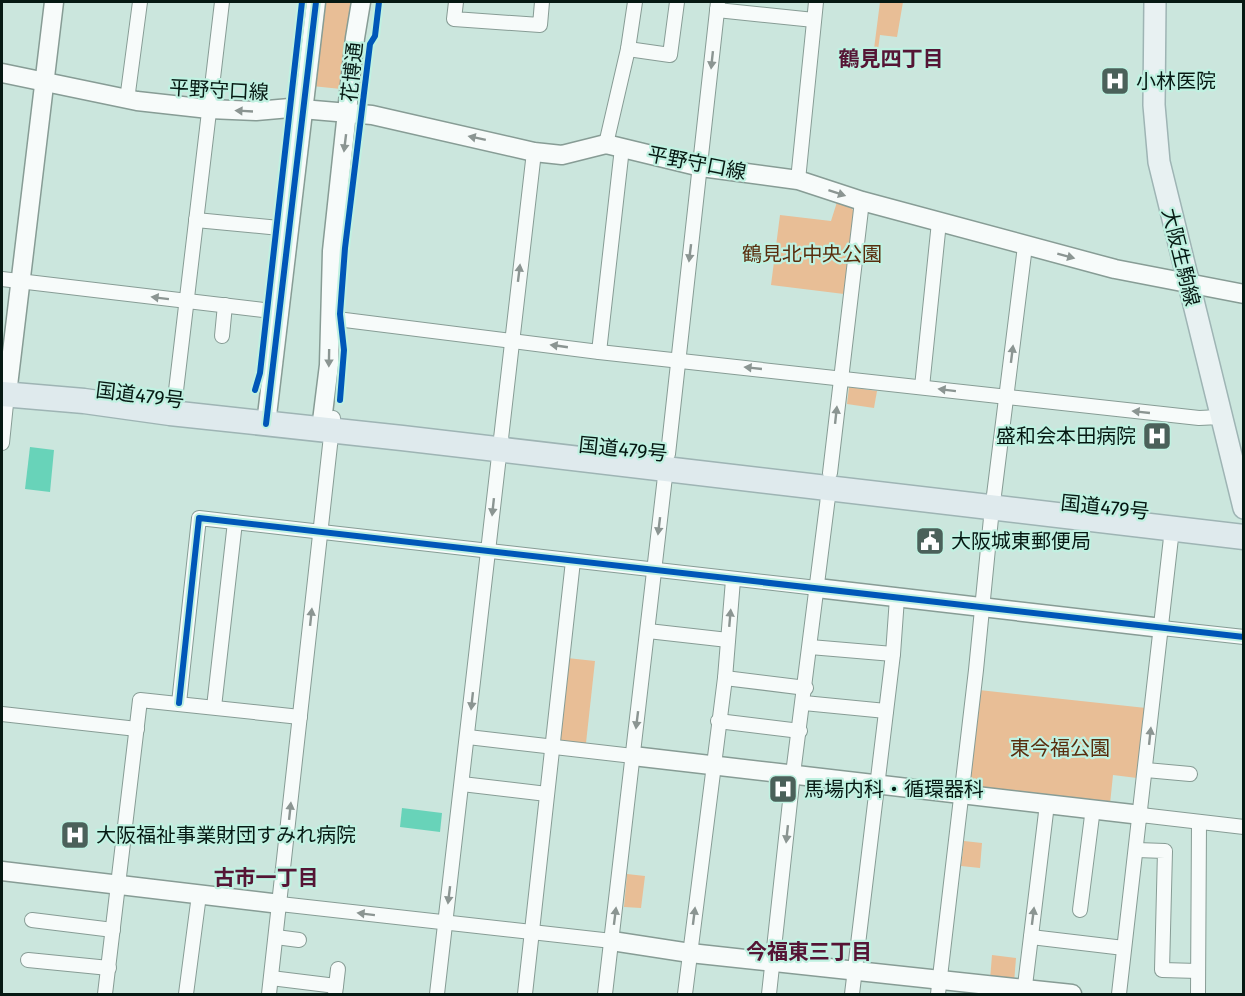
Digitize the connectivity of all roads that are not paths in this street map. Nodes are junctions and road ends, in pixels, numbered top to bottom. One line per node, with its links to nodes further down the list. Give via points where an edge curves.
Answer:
1 (54, 2): 16 (street)
2 (140, 2): 17 (street)
3 (222, 2): 19 (street)
4 (316, 2): 18 (street)
5 (361, 2): 20 (street, 花博通)
6 (456, 2): 7 (street, via 454,19 540,25)
7 (542, 2)
8 (634, 2): 14 (street)
9 (677, 2): 14 (street, via 670,55)
10 (816, 2): 13 (street)
11 (1155, 2): 31 (main road, 大阪生駒線, via 1158,162)
12 (718, 6): 13 (street); 23 (street, one-way to 23)
13 (814, 20): 24 (street)
14 (628, 49): 21 (street)
15 (2, 73): 16 (street, 平野守口線)
16 (44, 81): 17 (street, 平野守口線); 32 (street)
17 (127, 100): 19 (street, 平野守口線)
18 (304, 108): 19 (street, 平野守口線, one-way to 19); 20 (street, 平野守口線); 28 (street)
19 (209, 109): 26 (street)
20 (347, 113): 22 (street, 平野守口線, one-way to 20, via 372,115); 37 (street, 花博通, one-way to 37)
21 (614, 146): 22 (street, 平野守口線, via 562,155); 23 (street, 平野守口線); 40 (street)
22 (534, 152): 39 (street, one-way to 22)
23 (701, 167): 24 (street, 平野守口線); 41 (street, one-way to 41)
24 (798, 180): 25 (street, 平野守口線, one-way to 25)
25 (861, 201): 27 (street, 平野守口線); 42 (street)
26 (196, 220): 28 (street); 34 (street)
27 (939, 222): 29 (street, 平野守口線); 44 (street)
28 (291, 229): 36 (street)
29 (1026, 246): 31 (street, 平野守口線, one-way to 31, via 1115,269); 45 (street, one-way to 29)
30 (2, 279): 32 (street)
31 (1188, 281): 33 (street, 平野守口線); 48 (main road, 大阪生駒線)
32 (20, 282): 34 (street, one-way to 32); 43 (street)
33 (1244, 294)
34 (187, 301): 35 (street); 46 (street)
35 (225, 305): 36 (street); 38 (street)
36 (280, 312): 47 (street)
37 (329, 318): 39 (street); 49 (street, 花博通, one-way to 49)
38 (222, 336)
39 (511, 340): 40 (street, one-way to 39); 50 (street)
40 (599, 352): 41 (street)
41 (678, 359): 42 (street, one-way to 41); 52 (street)
42 (840, 377): 44 (street); 53 (street, one-way to 42)
43 (5, 387): 46 (highway, 国道479号, via 73,399); 51 (street)
44 (921, 387): 45 (street, one-way to 44)
45 (1007, 398): 48 (street, one-way to 45); 54 (street)
46 (173, 406): 47 (highway, 国道479号)
47 (267, 417): 49 (highway, 国道479号)
48 (1220, 417): 55 (main road, 大阪生駒線)
49 (327, 423): 50 (highway, 国道479号); 59 (street)
50 (500, 442): 52 (highway, 国道479号); 61 (street, one-way to 61)
51 (2, 443)
52 (667, 461): 53 (highway, 国道479号); 63 (street, one-way to 63)
53 (830, 481): 54 (highway, 国道479号); 65 (street)
54 (993, 502): 57 (highway, 国道479号); 58 (highway, 国道479号); 67 (street)
55 (1244, 508)
56 (235, 522): 59 (street); 76 (street, via 198,518); 78 (street)
57 (1244, 523)
58 (1172, 529): 60 (highway, 国道479号); 68 (street)
59 (321, 532): 61 (street); 81 (street, one-way to 59)
60 (1244, 537)
61 (488, 551): 62 (street); 85 (street, one-way to 85)
62 (573, 561): 63 (street); 86 (street)
63 (654, 571): 64 (street); 69 (street)
64 (733, 580): 65 (street); 71 (street, one-way to 64)
65 (817, 588): 66 (street); 72 (street)
66 (897, 598): 67 (street); 73 (street)
67 (983, 607): 68 (street); 95 (street)
68 (1162, 628): 70 (street); 89 (street, one-way to 68)
69 (648, 631): 71 (street); 87 (street, one-way to 87)
70 (1244, 637)
71 (728, 640): 74 (street)
72 (810, 648): 73 (street); 75 (street)
73 (893, 654): 79 (street)
74 (724, 678): 75 (street); 82 (street)
75 (806, 688): 77 (street)
76 (179, 703): 78 (street); 83 (street, via 141,700)
77 (804, 703): 79 (street); 84 (street)
78 (214, 707): 81 (street)
79 (886, 711): 93 (street)
80 (2, 714): 83 (street)
81 (300, 717): 105 (street, one-way to 81)
82 (718, 721): 84 (street); 88 (street)
83 (137, 729): 103 (street)
84 (800, 731): 90 (street)
85 (468, 737): 86 (street); 92 (street)
86 (553, 747): 87 (street); 94 (street)
87 (633, 756): 88 (street); 114 (street, one-way to 87)
88 (712, 766): 90 (street); 116 (street, one-way to 88)
89 (1146, 770): 91 (street); 98 (street)
90 (793, 774): 93 (street); 118 (street, one-way to 118)
91 (1190, 774)
92 (462, 784): 94 (street); 108 (street, one-way to 108)
93 (876, 785): 95 (street); 121 (street)
94 (548, 794): 110 (street)
95 (962, 794): 96 (street); 124 (street)
96 (1047, 804): 97 (street); 112 (street, one-way to 96)
97 (1093, 808): 98 (street); 106 (street)
98 (1141, 815): 99 (street); 101 (street)
99 (1199, 822): 100 (street); 122 (street)
100 (1244, 827)
101 (1137, 850): 115 (street); 122 (street, via 1166,851 1162,970)
102 (2, 874): 103 (street)
103 (118, 884): 104 (street); 109 (street)
104 (199, 895): 105 (street); 128 (street)
105 (280, 904): 108 (street, one-way to 105); 111 (street)
106 (1080, 910)
107 (32, 920): 109 (street)
108 (445, 923): 110 (street); 130 (street)
109 (112, 930): 119 (street)
110 (533, 933): 114 (street); 131 (street)
111 (276, 937): 113 (street); 123 (street)
112 (1031, 937): 115 (street); 126 (street)
113 (299, 940)
114 (612, 941): 116 (street); 132 (street)
115 (1124, 948): 137 (street)
116 (690, 953): 118 (street); 133 (street)
117 (28, 960): 119 (street)
118 (773, 962): 121 (street); 134 (street)
119 (109, 968): 127 (street)
120 (338, 969): 125 (street)
121 (855, 971): 124 (street); 135 (street)
122 (1198, 971): 138 (street)
123 (271, 978): 125 (street); 129 (street)
124 (939, 987): 126 (street)
125 (336, 990)
126 (1024, 992): 136 (street)
127 (105, 994)
128 (186, 994)
129 (269, 994)
130 (437, 994)
131 (525, 994)
132 (604, 994)
133 (685, 994)
134 (769, 994)
135 (852, 994)
136 (1070, 994)
137 (1119, 994)
138 (1198, 994)

